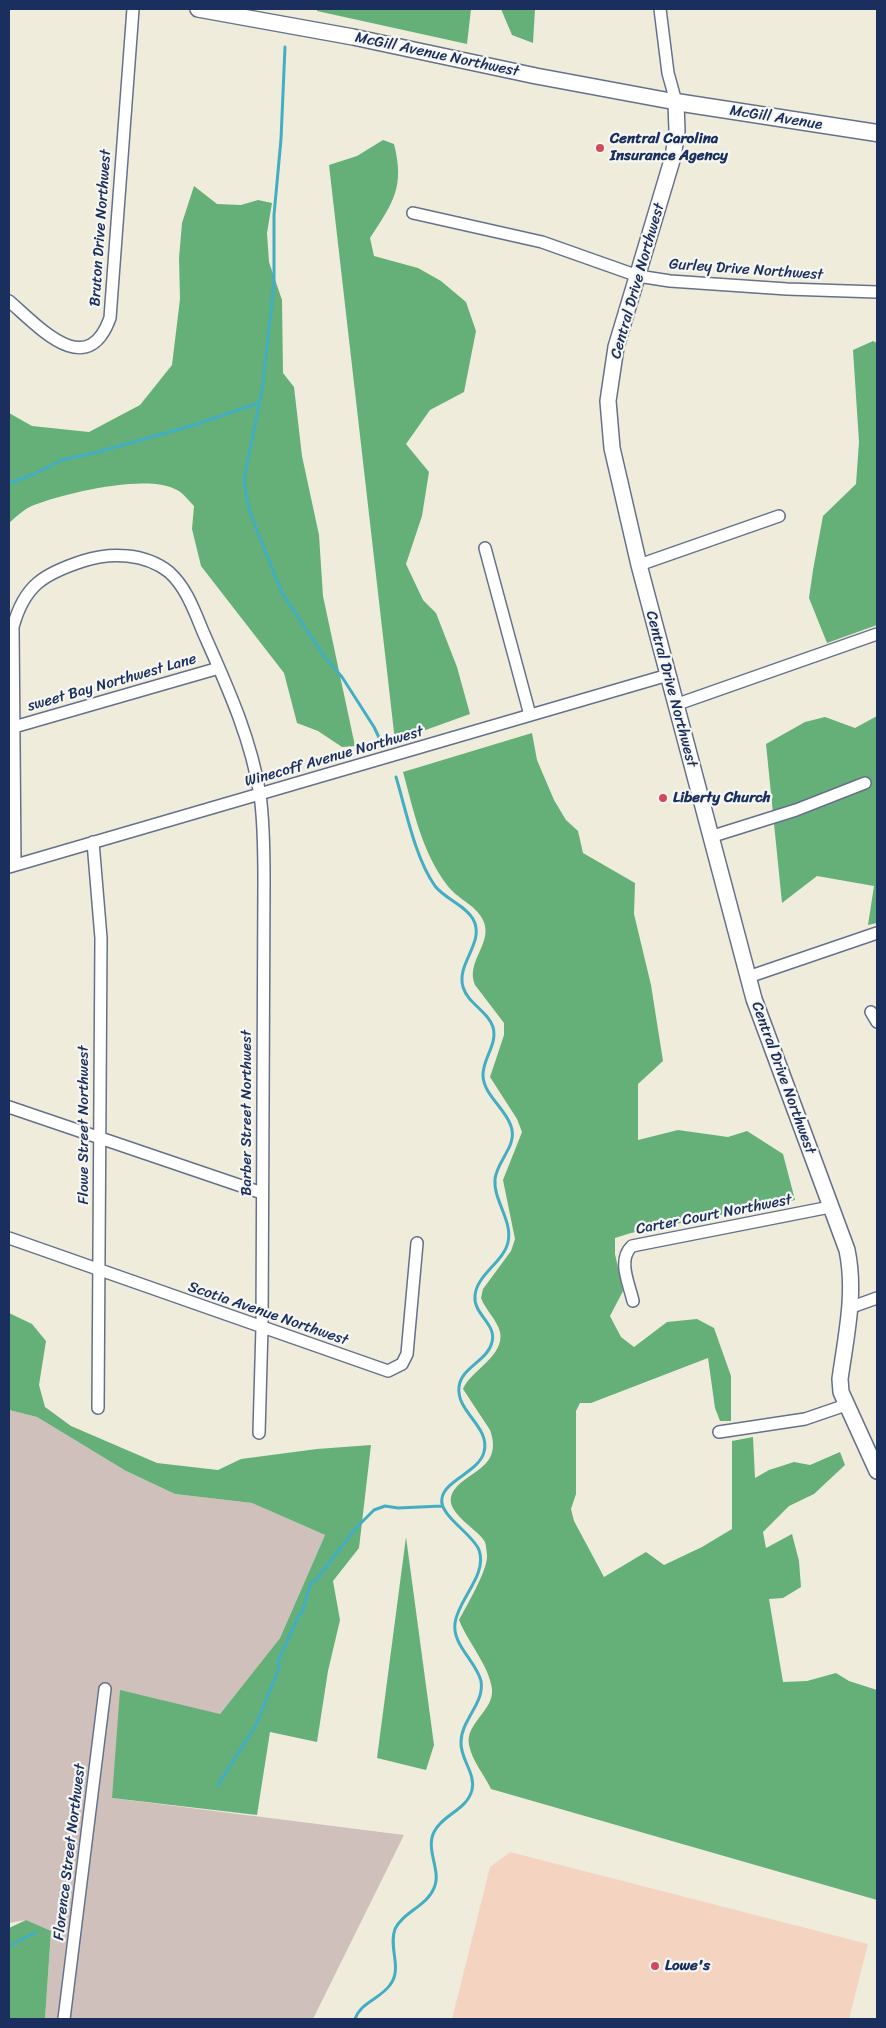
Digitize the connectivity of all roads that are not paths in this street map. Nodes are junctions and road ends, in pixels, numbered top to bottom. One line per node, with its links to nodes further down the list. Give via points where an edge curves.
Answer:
1 (133, 9): 9 (street, Bruton Drive Northwest, via 110,318 106,329 92,344 72,348 53,339)
2 (660, 9): 4 (street, Central Drive Northwest, via 668,73)
3 (207, 10): 4 (street, McGill Avenue Northwest)
4 (676, 102): 5 (main road, McGill Avenue); 7 (street, Central Drive Northwest, via 677,131 673,156)
5 (877, 133)
6 (413, 213): 7 (street, Gurley Drive Northwest, via 542,242)
7 (638, 276): 8 (street, Gurley Drive Northwest, via 787,289); 12 (street, Central Drive Northwest, via 616,347 608,401 612,448)
8 (877, 292)
9 (9, 301)
10 (779, 516): 12 (street)
11 (485, 548): 17 (street)
12 (639, 565): 15 (street, Central Drive Northwest)
13 (877, 634): 16 (street)
14 (219, 668): 18 (street, sweet Bay Northwest Lane); 18 (street, Barber Street Northwest, via 184,590 169,572 128,555 99,556 51,574 34,586 19,606 13,627); 20 (street, Barber Street Northwest, via 235,703)
15 (668, 676): 16 (street, Central Drive Northwest); 17 (street, Winecoff Avenue Northwest)
16 (675, 704): 21 (street, Central Drive Northwest)
17 (530, 715): 20 (street, Winecoff Avenue Northwest)
18 (14, 727): 23 (street, Barber Street Northwest)
19 (865, 782): 21 (street, via 796,810)
20 (260, 794): 22 (street, Winecoff Avenue Northwest); 28 (street, Barber Street Northwest, via 264,882)
21 (710, 837): 25 (street, Central Drive Northwest)
22 (93, 842): 23 (street, Winecoff Avenue Northwest); 27 (street, Flowe Street Northwest, via 101,938)
23 (12, 866)
24 (877, 933): 25 (street)
25 (748, 977): 29 (street, Central Drive Northwest)
26 (9, 1107): 27 (street)
27 (99, 1138): 28 (street); 32 (street, Flowe Street Northwest)
28 (262, 1193): 36 (street, Barber Street Northwest)
29 (830, 1207): 34 (street, Carter Court Northwest, via 632,1246 625,1252 623,1261); 35 (street, Central Drive Northwest, via 851,1271)
30 (9, 1238): 32 (street, Scotia Avenue Northwest)
31 (417, 1243): 36 (street, Scotia Avenue Northwest, via 406,1354 402,1364 396,1368 388,1371)
32 (100, 1270): 36 (street, Scotia Avenue Northwest); 38 (street, Flowe Street Northwest)
33 (877, 1298): 35 (street)
34 (633, 1301)
35 (849, 1308): 37 (street, Central Drive Northwest, via 840,1379)
36 (262, 1327): 40 (street, Barber Street Northwest)
37 (846, 1405): 39 (street, via 804,1419); 41 (street, Central Drive Northwest)
38 (98, 1408)
39 (719, 1432)
40 (259, 1433)
41 (877, 1471)
42 (105, 1689): 43 (street, Florence Street Northwest)
43 (64, 2019)

